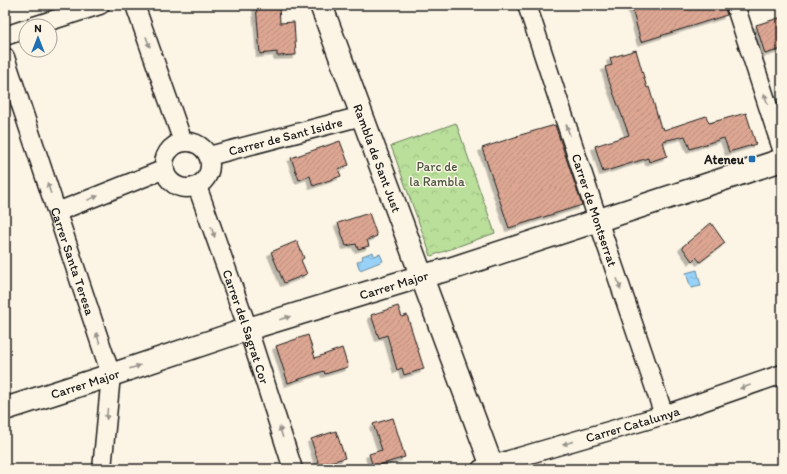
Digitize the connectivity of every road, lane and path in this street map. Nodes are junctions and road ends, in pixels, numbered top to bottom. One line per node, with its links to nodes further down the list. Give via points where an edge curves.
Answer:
1 (100, 5): 6 (street)
2 (136, 5): 11 (street, one-way to 11)
3 (321, 5): 10 (street, Rambla de Sant Just)
4 (527, 5): 18 (street, Carrer de Montserrat, one-way to 4)
5 (735, 5): 12 (street, one-way to 5)
6 (58, 18)
7 (18, 32): 8 (street)
8 (5, 36)
9 (5, 57): 17 (street, Carrer Santa Teresa, one-way to 9)
10 (362, 116): 13 (street, Carrer de Sant Isidre); 19 (street, Rambla de Sant Just)
11 (184, 142): 13 (street, via 199,145); 15 (street, via 168,152)
12 (782, 149)
13 (209, 156): 16 (street, via 209,174)
14 (782, 160): 18 (street, Carrer Major)
15 (165, 170): 16 (street, via 169,179 177,185 187,188); 17 (street, one-way to 15)
16 (197, 186): 20 (street, Carrer del Sagrat Cor, one-way to 20)
17 (57, 212): 22 (street, Carrer Santa Teresa, one-way to 17)
18 (598, 220): 19 (street, Carrer Major); 24 (street, Carrer de Montserrat, one-way to 24)
19 (422, 276): 20 (street, Carrer Major, one-way to 19); 25 (street, Rambla de Sant Just)
20 (248, 330): 22 (street, Carrer Major, one-way to 20); 27 (street, Carrer del Sagrat Cor, one-way to 20)
21 (782, 374): 24 (street, Carrer Catalunya, one-way to 24)
22 (111, 375): 23 (street, Carrer Major); 26 (street, Carrer Santa Teresa, one-way to 26)
23 (5, 409)
24 (664, 416): 25 (street, Carrer Catalunya, one-way to 25)
25 (489, 468)
26 (102, 469)
27 (293, 469)

